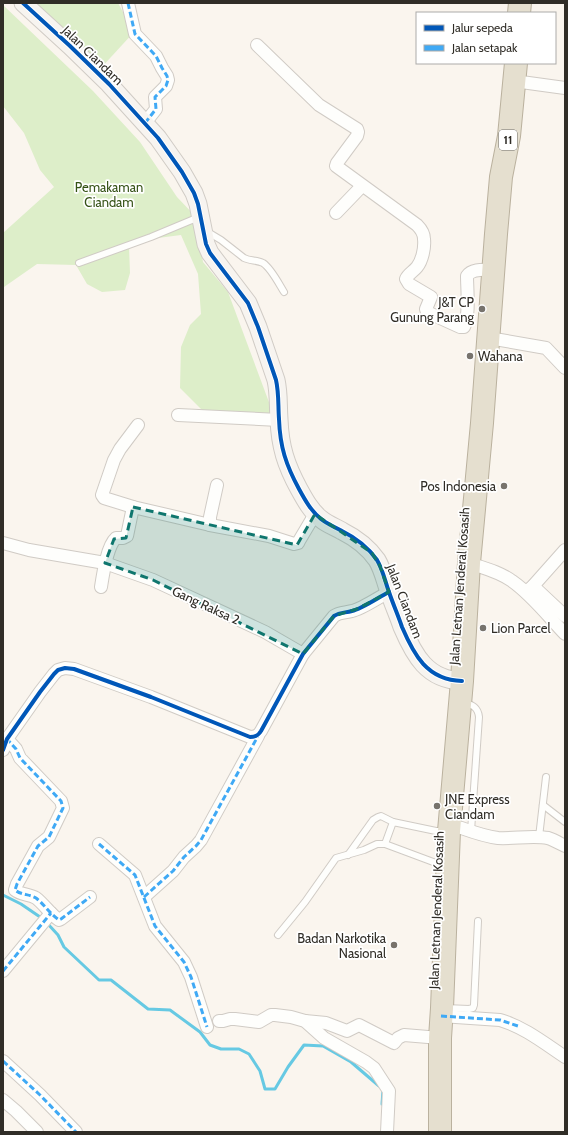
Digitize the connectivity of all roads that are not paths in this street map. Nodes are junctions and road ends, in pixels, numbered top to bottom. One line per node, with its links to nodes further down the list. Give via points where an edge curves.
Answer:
1 (23, 3): 6 (street, Jalan Ciandam, via 109,84)
2 (128, 3): 6 (street, via 134,34 156,56 168,80 155,98 155,112)
3 (257, 45): 7 (street, via 319,105 357,129 357,136 336,166)
4 (515, 72): 5 (street); 11 (highway, Jalan Letnan Jenderal Kosasih / 11, via 509,136 501,177)
5 (565, 88)
6 (145, 123): 9 (street, Jalan Ciandam, via 165,147 188,182 198,204)
7 (362, 186): 8 (street); 11 (street, via 421,230 424,239 421,261 406,279 409,284 430,297 427,312 460,327 464,326 467,315 467,276 473,271)
8 (336, 213)
9 (202, 223): 10 (lane); 12 (lane, via 244,258 267,266); 16 (street, Jalan Ciandam, via 210,253 252,313 276,380)
10 (78, 263)
11 (493, 270): 13 (highway, Jalan Letnan Jenderal Kosasih / 11)
12 (284, 292)
13 (488, 338): 14 (street, via 546,348); 25 (highway, Jalan Letnan Jenderal Kosasih / 11)
14 (565, 368)
15 (178, 415): 16 (street)
16 (279, 420): 20 (street, Jalan Ciandam, via 286,463 305,501)
17 (138, 425): 19 (street, via 114,460 102,494 104,498)
18 (217, 485): 21 (street)
19 (134, 507): 21 (street); 24 (street, via 127,536 115,538)
20 (315, 514): 21 (street, via 296,544); 28 (street, Jalan Ciandam, via 359,541 372,553 380,566)
21 (210, 524)
22 (3, 543): 24 (street, Gang Raksa 2)
23 (565, 550): 27 (street)
24 (105, 563): 26 (street); 31 (street, Gang Raksa 2, via 160,583 265,632)
25 (469, 563): 27 (street, via 494,571); 32 (highway, Jalan Letnan Jenderal Kosasih / 11)
26 (101, 587)
27 (530, 589): 29 (street); 30 (street)
28 (389, 592): 31 (street, via 357,610 338,613); 32 (street, Jalan Ciandam, via 416,656 438,676 455,681)
29 (565, 616)
30 (565, 634)
31 (303, 654): 33 (street)
32 (461, 691): 39 (highway, Jalan Letnan Jenderal Kosasih / 11); 40 (lane, via 475,706 479,717)
33 (258, 736): 34 (street, via 250,737 151,697 68,668 58,670 54,674); 48 (street, via 201,840 173,871)
34 (5, 744): 49 (street, via 16,749 20,758 61,801 63,808 50,837 38,846 15,889 36,898)
35 (546, 777): 36 (lane)
36 (542, 805): 38 (lane); 41 (lane)
37 (393, 822): 39 (lane, via 436,831); 43 (lane); 45 (lane, via 381,816 376,818)
38 (565, 822)
39 (449, 827): 40 (street); 46 (highway, Jalan Letnan Jenderal Kosasih / 11)
40 (471, 831): 41 (street, via 497,838)
41 (539, 837): 44 (street, via 555,840)
42 (99, 844): 48 (street, via 135,875)
43 (385, 844): 45 (lane, via 377,844); 46 (lane)
44 (565, 846)
45 (348, 854): 51 (lane, via 336,858)
46 (447, 868): 53 (highway, Jalan Letnan Jenderal Kosasih / 11)
47 (90, 897): 49 (street, via 60,920)
48 (144, 897): 56 (street, via 155,926 184,962 194,984)
49 (51, 913): 52 (street)
50 (478, 921): 53 (lane, via 473,1008)
51 (278, 935)
52 (3, 971)
53 (442, 1012): 57 (highway, Jalan Letnan Jenderal Kosasih / 11); 58 (street, via 509,1022)
54 (219, 1021): 55 (street, via 235,1019 258,1022 275,1014)
55 (305, 1021): 57 (street, via 326,1023 347,1031 359,1025 394,1043 404,1035); 64 (street, via 324,1038 374,1068 389,1091)
56 (207, 1027)
57 (440, 1038): 61 (highway, Jalan Letnan Jenderal Kosasih / 11)
58 (565, 1057)
59 (3, 1062): 63 (street)
60 (3, 1100): 62 (street)
61 (443, 1131)
62 (37, 1132)
63 (76, 1132)
64 (387, 1132)

